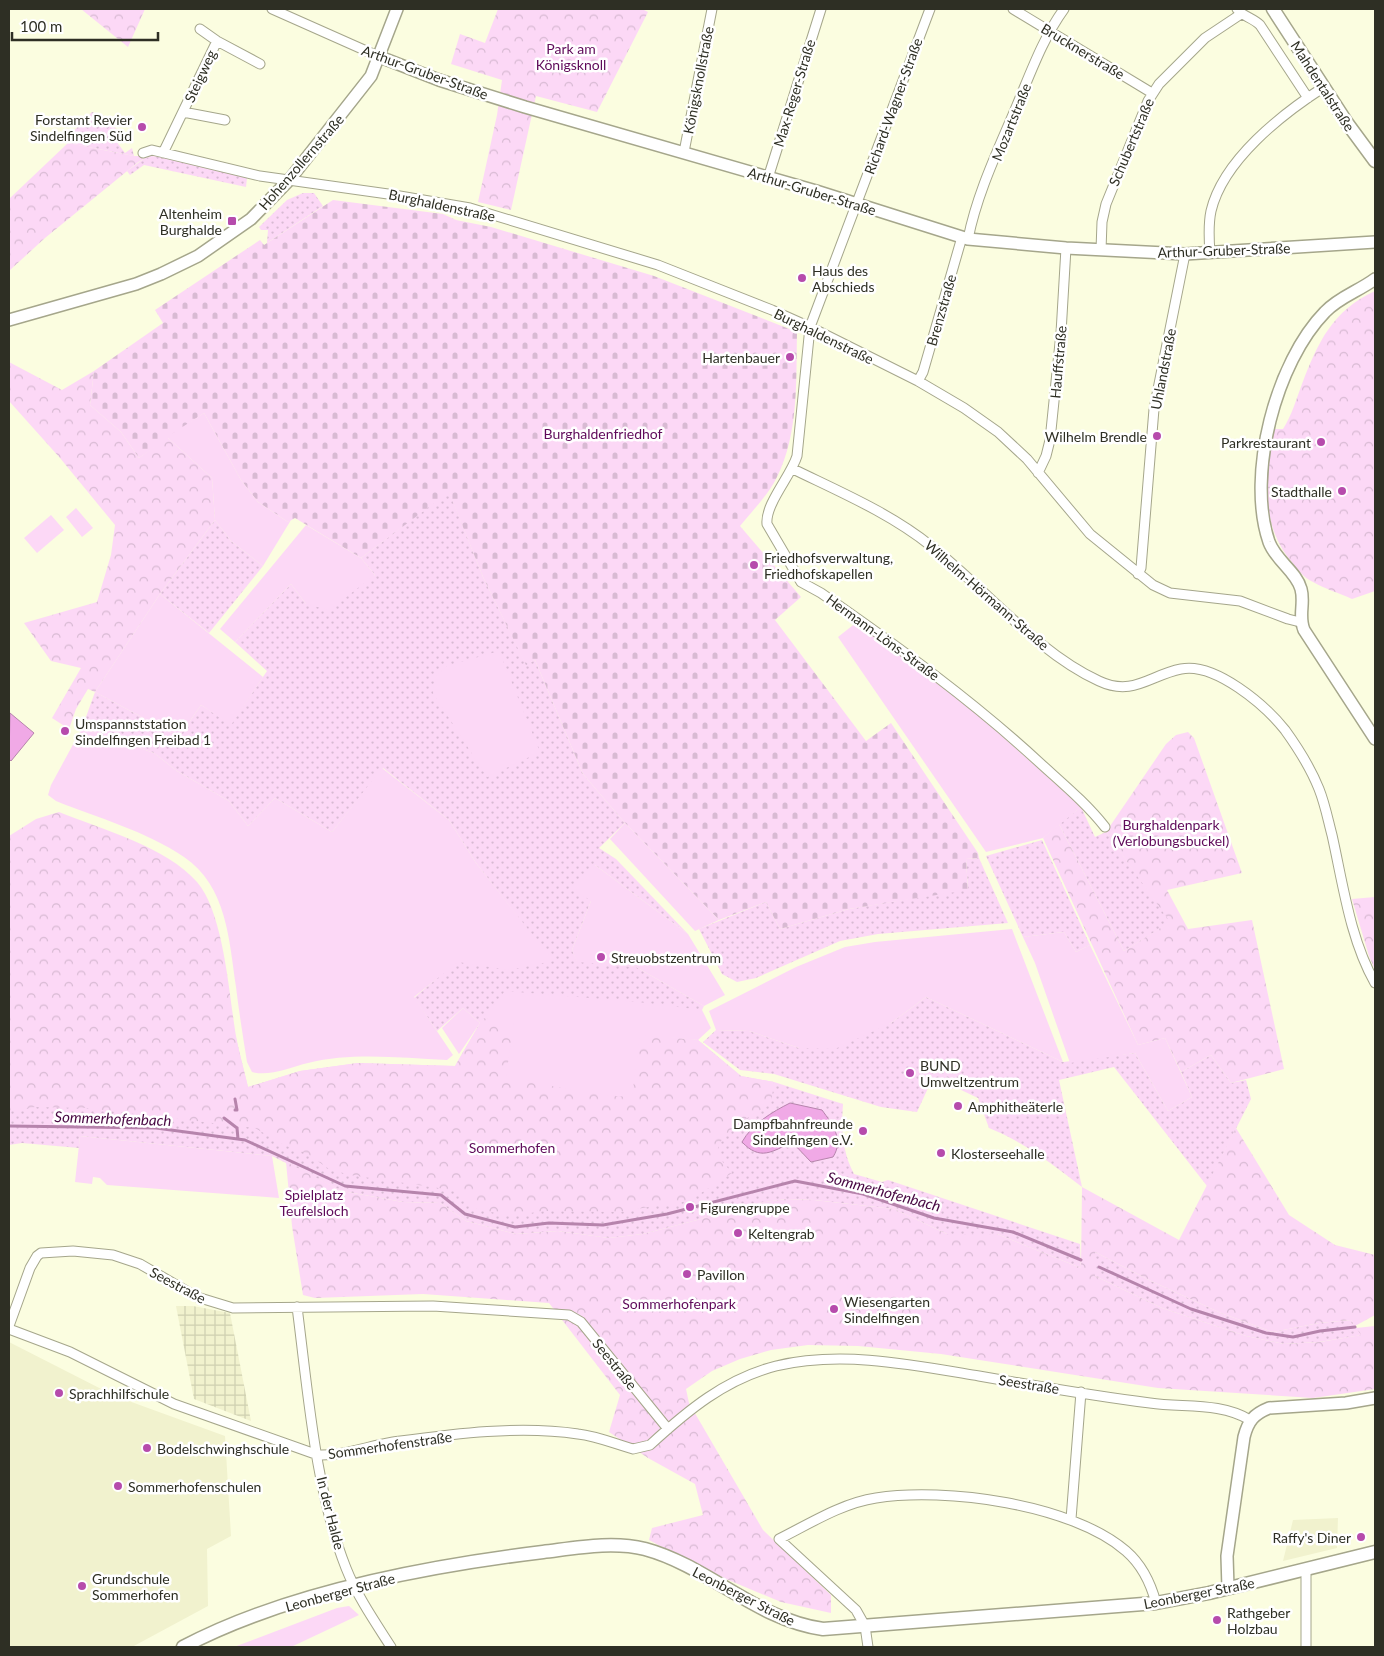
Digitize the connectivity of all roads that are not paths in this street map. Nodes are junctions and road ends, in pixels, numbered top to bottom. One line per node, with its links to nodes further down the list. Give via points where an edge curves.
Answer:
1 (272, 9): 13 (street, Arthur-Gruber-Straße)
2 (397, 9): 13 (street, Hohenzollernstraße)
3 (712, 9): 20 (street, Königsknollstraße)
4 (821, 9): 24 (street, Max-Reger-Straße)
5 (930, 9): 26 (street, Richard-Wagner-Straße)
6 (1013, 9): 11 (street, Brucknerstraße)
7 (1064, 9): 11 (street, Mozartstraße)
8 (1273, 9): 15 (main road, Mahdentalstraße)
9 (1239, 12): 16 (street, Schubertstraße, via 1205,38); 17 (street, Mahdentalstraße, via 1260,25)
10 (200, 29): 12 (street, Steigweg)
11 (1049, 30): 16 (street, Brucknerstraße); 27 (street, Mozartstraße)
12 (217, 41): 14 (street, Steigweg); 18 (street, Steigweg)
13 (380, 57): 20 (street, Arthur-Gruber-Straße, via 501,100); 25 (street, Hohenzollernstraße, via 371,76)
14 (260, 64)
15 (1324, 87): 17 (street); 23 (main road, Mahdentalstraße)
16 (1152, 93): 30 (street, Schubertstraße, via 1106,204)
17 (1308, 98): 32 (street, via 1269,129 1231,169 1211,209)
18 (183, 112): 19 (street, Steigweg); 22 (street, Steigweg)
19 (225, 120)
20 (684, 152): 24 (street, Arthur-Gruber-Straße)
21 (143, 153): 22 (street, Burghaldenstraße, via 152,150)
22 (164, 153): 25 (street, Burghaldenstraße, via 260,176)
23 (1373, 155)
24 (768, 178): 26 (street, Arthur-Gruber-Straße)
25 (290, 179): 34 (street, Hohenzollernstraße, via 251,219 180,266 136,284); 35 (street, Burghaldenstraße, via 450,204 486,213 658,265)
26 (856, 204): 27 (street, Arthur-Gruber-Straße); 35 (street, Hermann-Löns-Straße)
27 (965, 238): 29 (street, Arthur-Gruber-Straße); 36 (street, Brenzstraße)
28 (1375, 242): 32 (street, Arthur-Gruber-Straße)
29 (1066, 248): 30 (street, Arthur-Gruber-Straße); 38 (street, Hauffstraße, via 1053,413 1046,456)
30 (1101, 250): 31 (street, Arthur-Gruber-Straße)
31 (1186, 254): 32 (street, Arthur-Gruber-Straße); 39 (street, Uhlandstraße, via 1154,409)
32 (1210, 254)
33 (1375, 279): 40 (street, via 1336,302 1306,336 1280,384 1269,425 1262,482 1264,516 1273,550 1301,589)
34 (9, 320)
35 (810, 327): 36 (street, Burghaldenstraße); 37 (street, Hermann-Löns-Straße)
36 (918, 381): 38 (street, Burghaldenstraße, via 998,432)
37 (793, 469): 42 (street, Hermann-Löns-Straße, via 766,519 801,582 958,692 1035,758); 43 (street, Wilhelm-Hörmann-Straße, via 907,529 964,573 1040,642 1097,680 1131,687 1169,672 1190,668 1223,680 1258,702 1286,731 1319,788 1351,918 1364,961)
38 (1038, 473): 39 (street, Burghaldenstraße, via 1090,534)
39 (1138, 574): 40 (street, Burghaldenstraße, via 1170,593 1240,601)
40 (1300, 622): 41 (street)
41 (1375, 738)
42 (1105, 827)
43 (1375, 983)
44 (297, 1308): 45 (street, Seestraße, via 226,1306 197,1297 155,1272 113,1255 52,1252 41,1253 32,1262); 49 (street, Seestraße, via 440,1307 574,1317); 50 (street, In der Halde)
45 (9, 1328): 50 (street, Sommerhofenstraße, via 70,1352 174,1404)
46 (1081, 1392): 48 (street, Seestraße, via 1151,1404 1228,1409); 49 (street, Seestraße, via 931,1368 866,1361 804,1361 747,1376 694,1406); 51 (street)
47 (1375, 1398): 48 (street, via 1269,1408)
48 (1250, 1420): 55 (street, via 1244,1436 1227,1556)
49 (668, 1429): 50 (street, Sommerhofenstraße, via 650,1446 638,1449 570,1432 499,1432 392,1442)
50 (318, 1455): 54 (street, In der Halde, via 327,1503 345,1567)
51 (1071, 1519): 56 (street, via 1128,1553 1147,1580); 57 (street, via 974,1499 918,1494 862,1501 779,1539 856,1610)
52 (1375, 1552): 53 (main road, Leonberger Straße)
53 (1306, 1570): 55 (main road, Leonberger Straße); 61 (street)
54 (354, 1586): 57 (main road, Leonberger Straße, via 487,1559 625,1546 677,1561 793,1623 823,1629); 58 (main road, Leonberger Straße, via 227,1626); 59 (street, In der Halde)
55 (1228, 1588): 56 (main road, Leonberger Straße)
56 (1156, 1603): 57 (main road, Leonberger Straße)
57 (865, 1626): 60 (street)
58 (183, 1647)
59 (391, 1647)
60 (868, 1647)
61 (1306, 1647)

